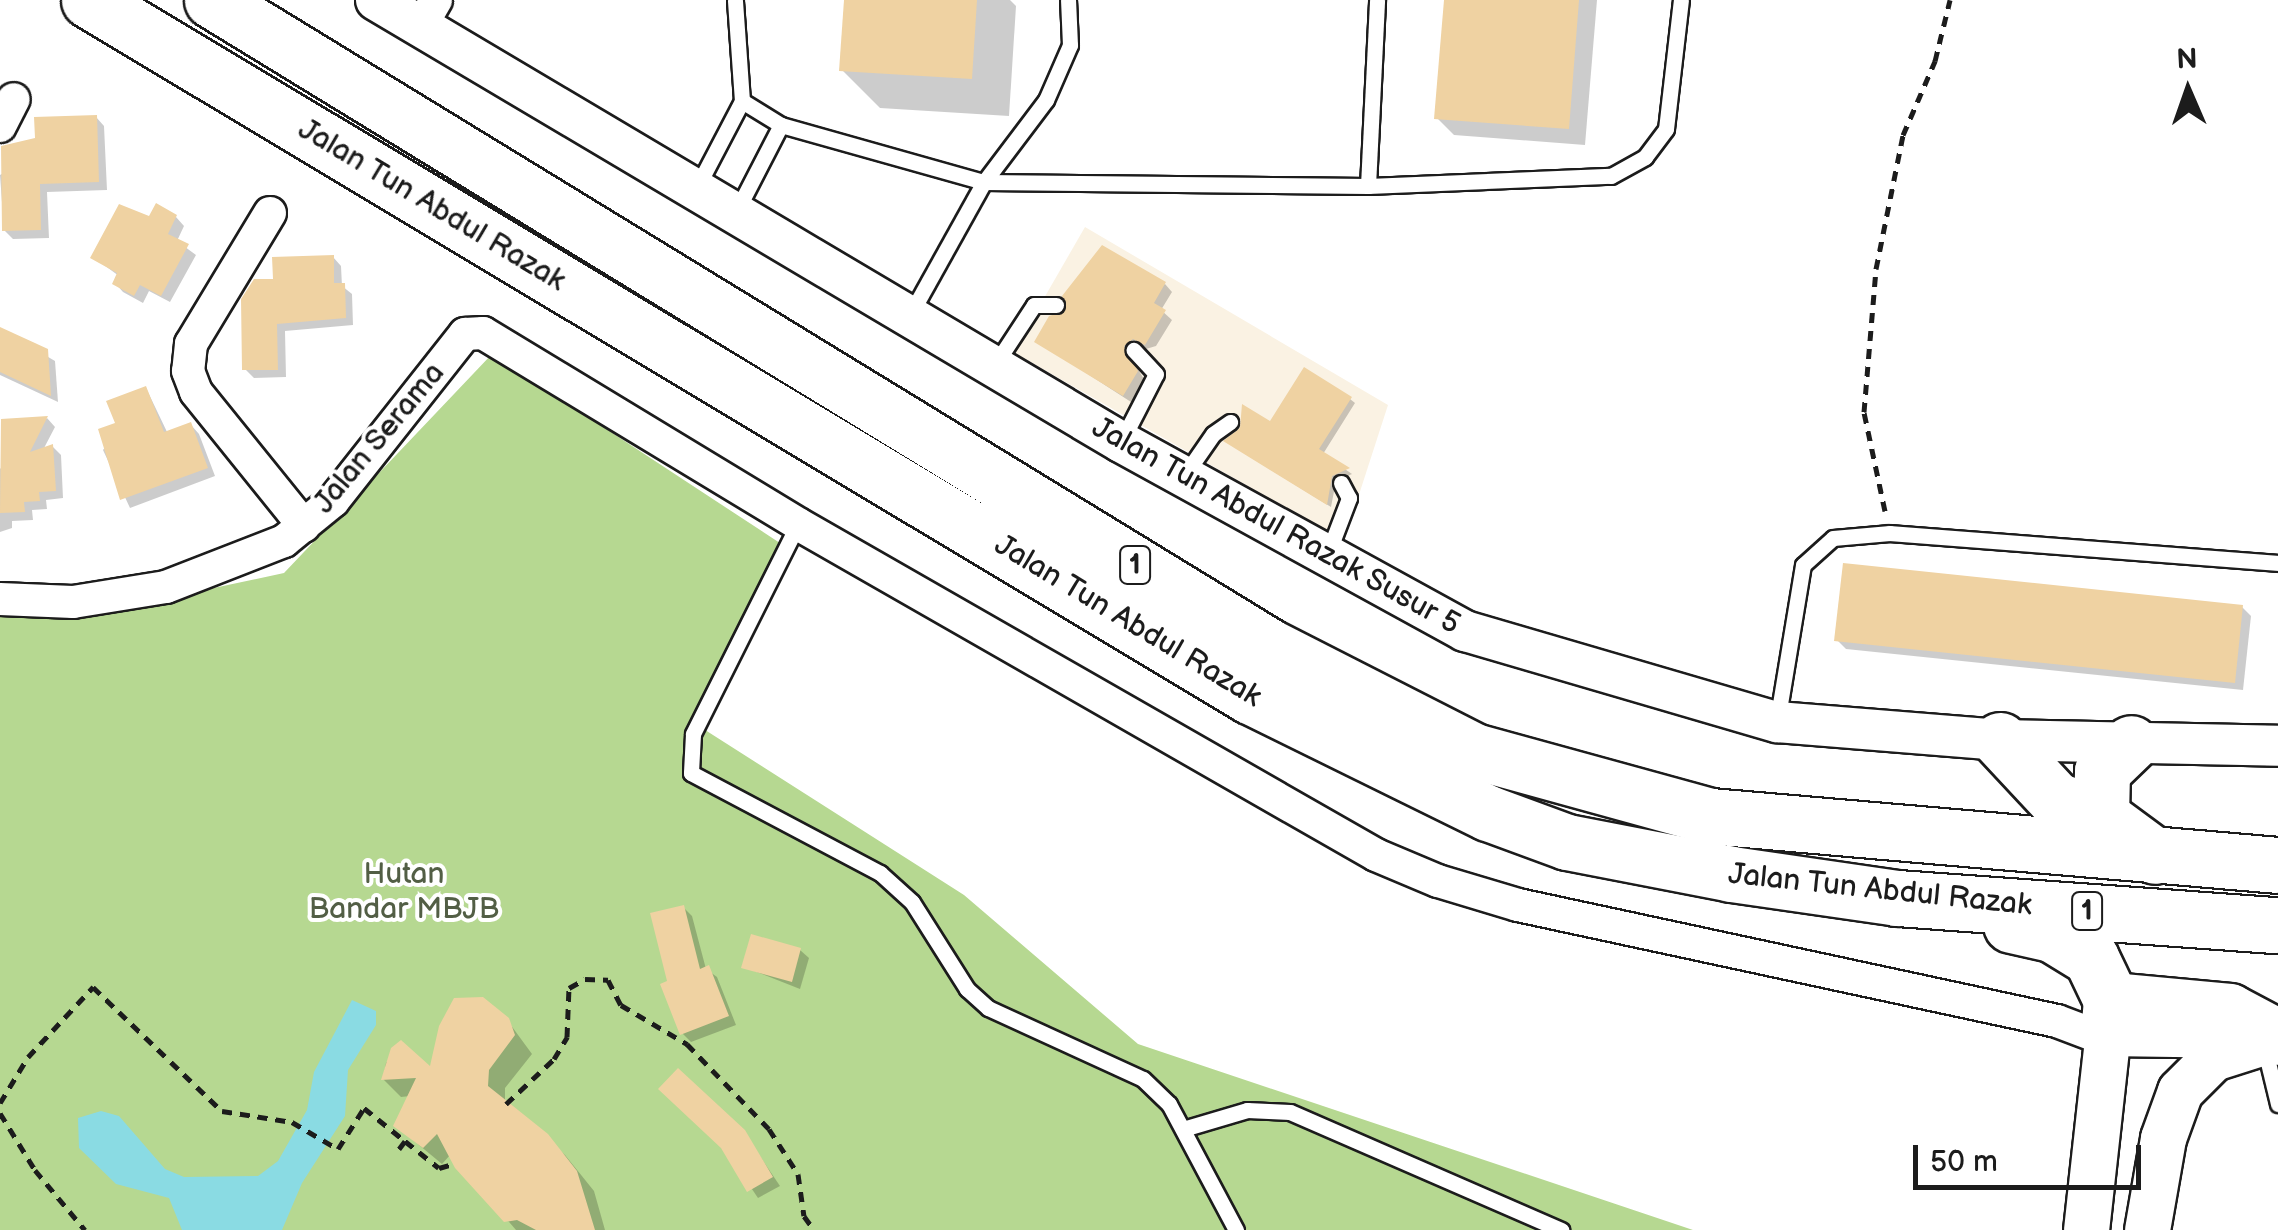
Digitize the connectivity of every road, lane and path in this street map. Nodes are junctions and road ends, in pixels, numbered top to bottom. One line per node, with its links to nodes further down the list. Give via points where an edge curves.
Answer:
1 (90, 0): 38 (highway, Jalan Tun Abdul Razak / 1, via 1250,696 1420,784 1551,836 1618,854)
2 (212, 0): 36 (highway, Jalan Tun Abdul Razak / 1, via 1270,647 1458,744 1525,770 1710,816)
3 (735, 0): 10 (lane)
4 (1068, 0): 12 (lane, via 1070,45 1046,100)
5 (1378, 0): 13 (lane)
6 (1681, 0): 13 (lane, via 1666,129 1645,158 1611,176)
7 (1950, 0): 27 (path, via 1904,135 1876,269 1864,412)
8 (380, 1): 9 (street, Jalan Tun Abdul Razak Susur 5)
9 (428, 13): 14 (street, Jalan Tun Abdul Razak Susur 5)
10 (742, 101): 11 (lane); 14 (lane)
11 (781, 126): 12 (lane); 16 (lane)
12 (984, 182): 13 (lane); 18 (lane)
13 (1368, 186)
14 (696, 189): 16 (street, Jalan Tun Abdul Razak Susur 5)
15 (270, 213): 26 (street, via 190,344 188,371 196,392)
16 (735, 213): 18 (street, Jalan Tun Abdul Razak Susur 5)
17 (1056, 305): 20 (lane, via 1034,305)
18 (908, 316): 20 (street, Jalan Tun Abdul Razak Susur 5)
19 (1134, 350): 22 (lane, via 1156,374)
20 (994, 366): 22 (street, Jalan Tun Abdul Razak Susur 5)
21 (1230, 422): 23 (lane)
22 (1122, 442): 23 (street, Jalan Tun Abdul Razak Susur 5)
23 (1184, 476): 28 (street, Jalan Tun Abdul Razak Susur 5)
24 (1341, 483): 28 (lane, via 1350,498)
25 (798, 524): 26 (street, Jalan Serama, via 483,333 465,334 333,501); 40 (street, via 1376,855 1438,881 1518,906); 46 (lane, via 692,734 691,773 880,872 912,902 968,989 988,1008 1122,1066 1169,1104)
26 (304, 526): 30 (street, Jalan Serama, via 284,542 166,587 73,602)
27 (1890, 534): 29 (lane); 31 (lane, via 1833,538 1803,564)
28 (1327, 555): 31 (street, Jalan Tun Abdul Razak Susur 5, via 1464,631)
29 (2278, 563)
30 (0, 600)
31 (1777, 722): 32 (street, Jalan Tun Abdul Razak Susur 5)
32 (2000, 740): 34 (street, Jalan Tun Abdul Razak Susur 5); 35 (highway, via 2056,800)
33 (2277, 741): 34 (street, Jalan Tun Abdul Razak Susur 5)
34 (2130, 743): 35 (highway, via 2102,771)
35 (2101, 816): 36 (highway)
36 (2158, 858): 37 (highway, Jalan Tun Abdul Razak / 1)
37 (2278, 864)
38 (1897, 898): 39 (highway, Jalan Tun Abdul Razak / 1); 40 (highway, via 2052,934 2101,970)
39 (2278, 925)
40 (2096, 1021): 41 (highway, via 2229,1012); 54 (main road)
41 (2273, 1040): 44 (lane); 55 (main road, via 2213,1058 2180,1091 2163,1138)
42 (0, 1103): 47 (path, via 28,1057 94,987 222,1111 292,1122 338,1149 364,1108)
43 (506, 1104): 51 (path, via 554,1060 567,1038 569,988 585,978 608,980 621,1005 687,1044 770,1129 798,1174 804,1216)
44 (2278, 1104)
45 (0, 1113): 50 (path, via 35,1170)
46 (1183, 1129): 52 (lane); 53 (lane, via 1247,1110 1290,1112)
47 (405, 1141): 48 (path); 49 (path, via 439,1168)
48 (399, 1149)
49 (453, 1164)
50 (85, 1230)
51 (814, 1230)
52 (1236, 1230)
53 (1562, 1230)
54 (2086, 1230)
55 (2146, 1230)

